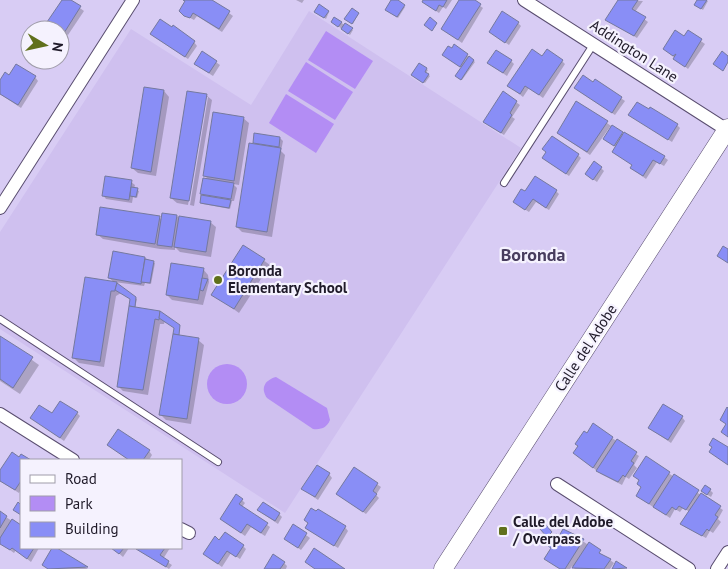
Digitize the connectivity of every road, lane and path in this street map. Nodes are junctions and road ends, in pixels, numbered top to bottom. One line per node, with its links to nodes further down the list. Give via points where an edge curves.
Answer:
1 (133, 0): 6 (street)
2 (524, 0): 3 (street, Addington Lane)
3 (593, 44): 4 (street, Addington Lane); 5 (lane)
4 (727, 129): 13 (street, Calle del Adobe)
5 (504, 182)
6 (0, 208)
7 (0, 319): 10 (lane)
8 (0, 414): 9 (street)
9 (71, 459)
10 (218, 462)
11 (557, 484): 14 (street)
12 (728, 552): 15 (street)
13 (443, 569)
14 (689, 569)
15 (716, 569)

